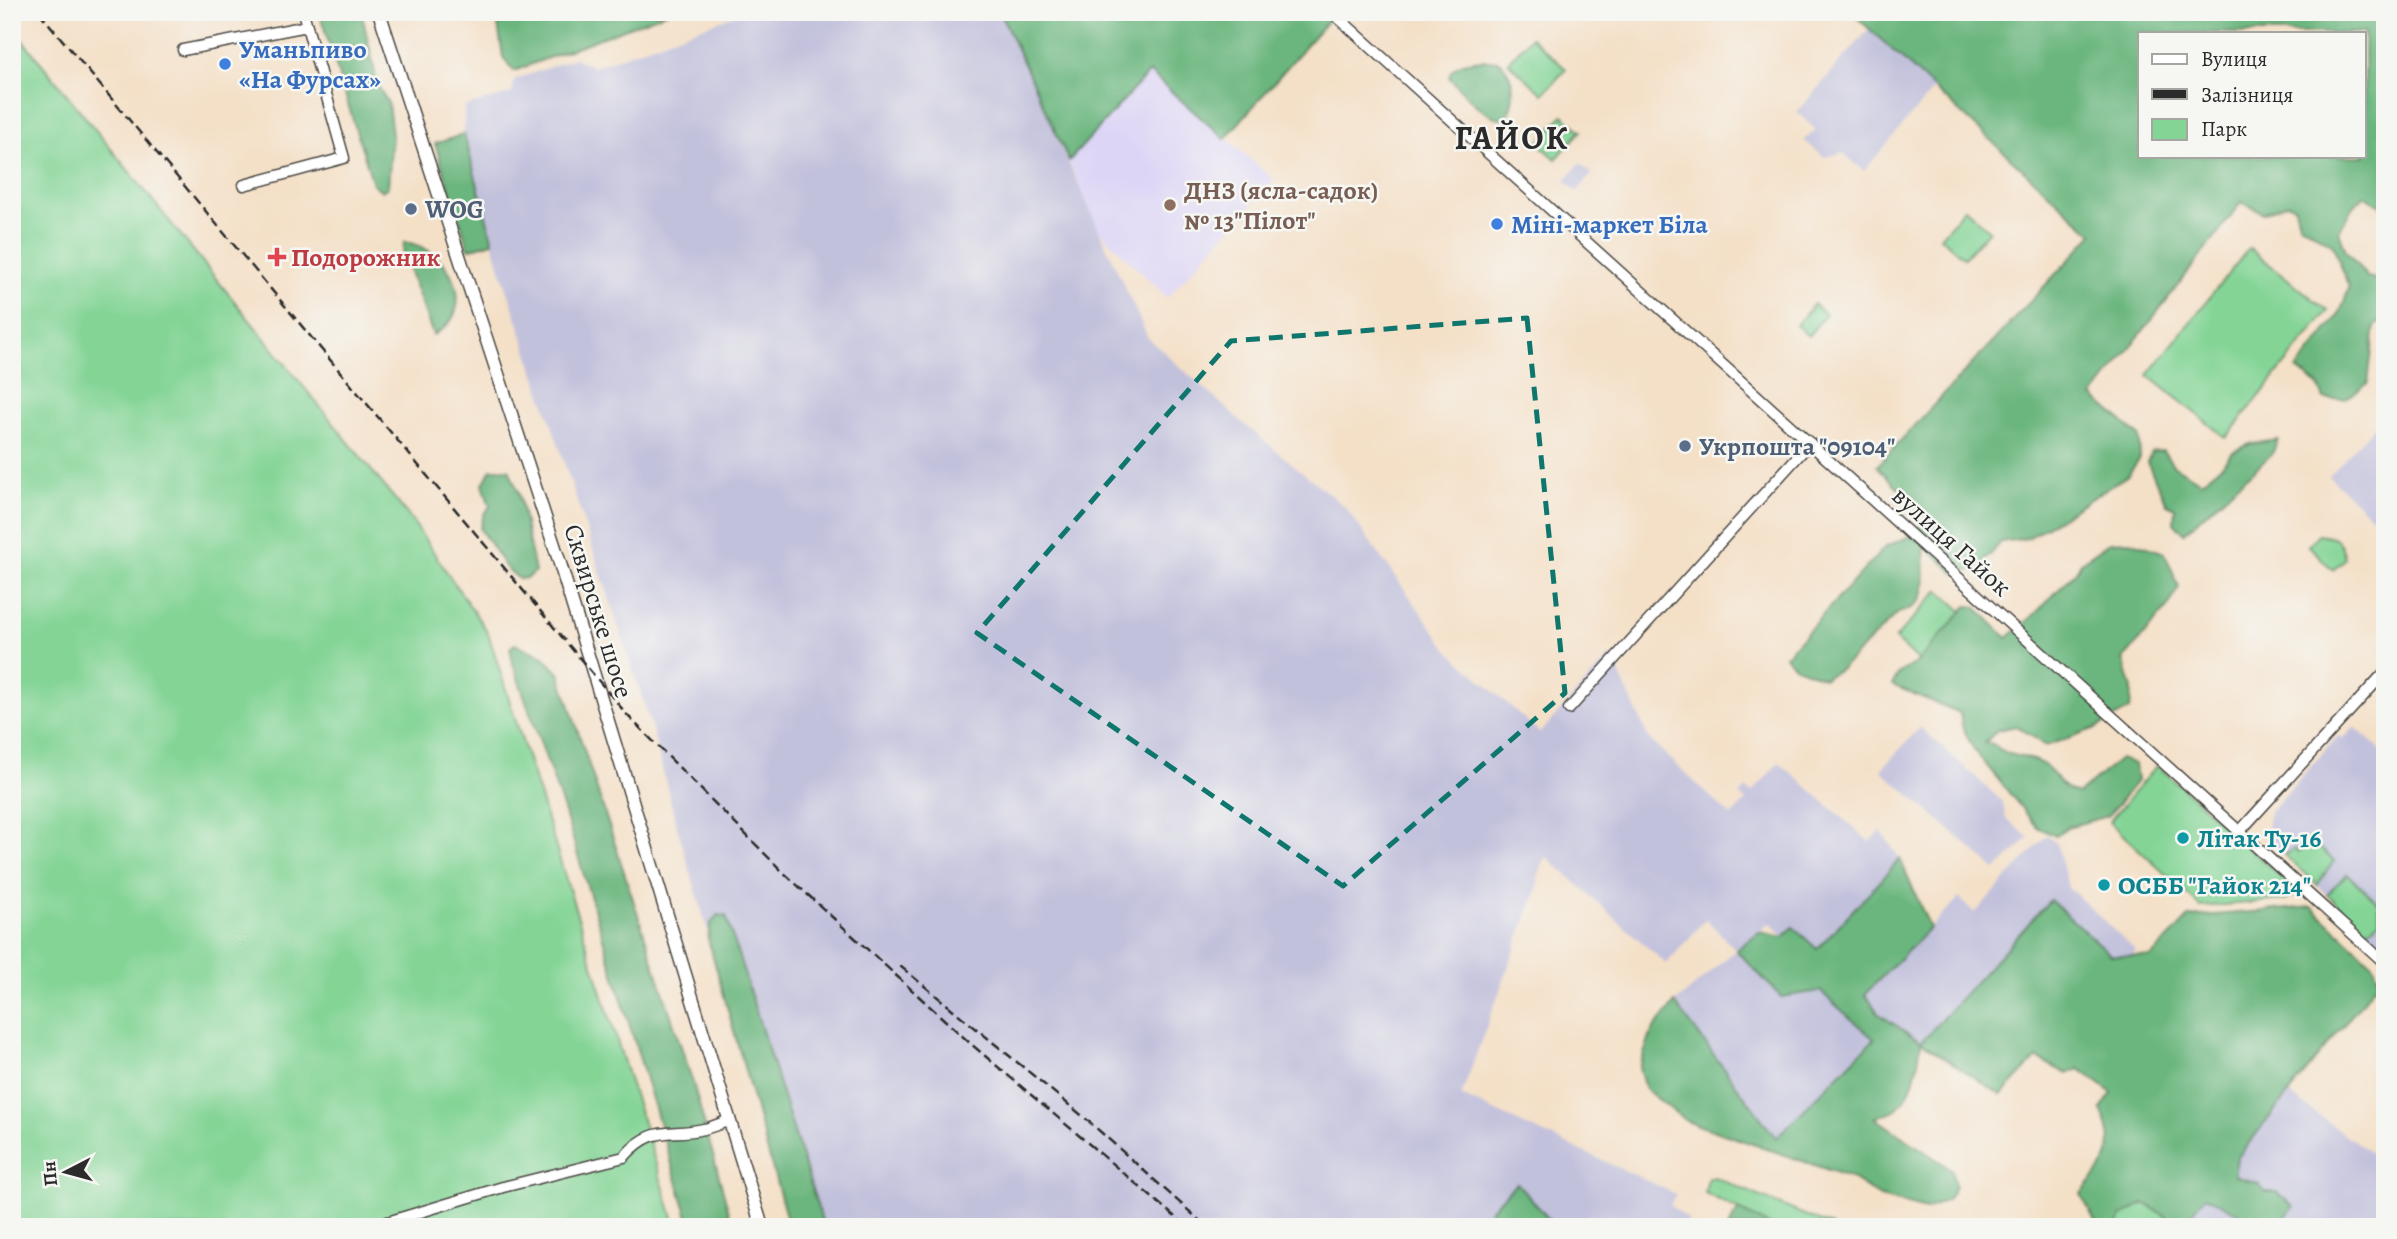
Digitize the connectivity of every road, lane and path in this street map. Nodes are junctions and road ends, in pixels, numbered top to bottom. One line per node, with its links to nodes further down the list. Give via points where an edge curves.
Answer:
1 (303, 12): 4 (street)
2 (379, 12): 12 (main road, Сквирське шосе, via 562,569)
3 (1332, 12): 7 (street, вулиця Гайок)
4 (307, 26): 5 (street); 6 (street, via 344,158)
5 (183, 50)
6 (244, 186)
7 (1810, 443): 9 (street); 10 (street, вулиця Гайок)
8 (2385, 672): 10 (street)
9 (1569, 709)
10 (2241, 830): 11 (street, вулиця Гайок)
11 (2385, 963)
12 (730, 1120): 13 (street, via 704,1129 665,1131 634,1146 624,1157); 14 (main road, Сквирське шосе)
13 (371, 1227)
14 (762, 1227)

